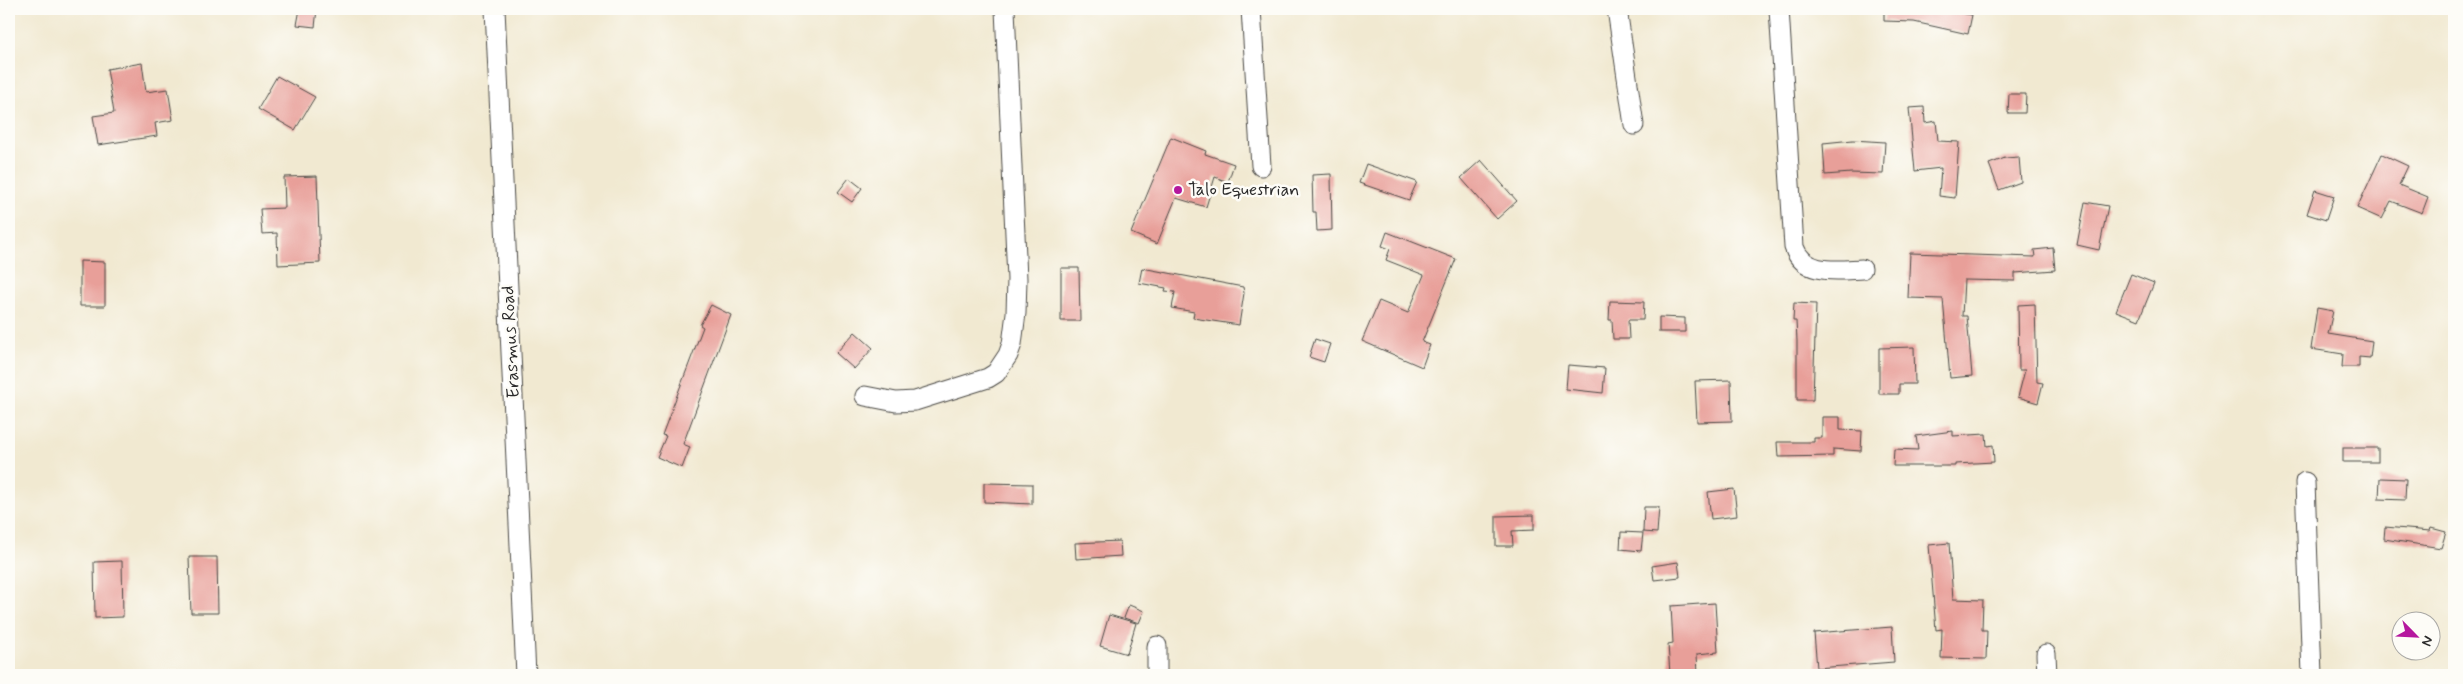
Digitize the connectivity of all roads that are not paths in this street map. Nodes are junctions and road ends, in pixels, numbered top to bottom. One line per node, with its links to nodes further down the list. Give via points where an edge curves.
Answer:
1 (495, 9): 13 (street, Erasmus Road)
2 (1004, 9): 9 (street, via 1017,279 1012,344 1003,364 988,378 915,401 896,402)
3 (1251, 9): 7 (street)
4 (1617, 9): 6 (street)
5 (1779, 9): 8 (street, via 1794,247 1800,259 1816,269)
6 (1634, 125)
7 (1260, 166)
8 (1862, 269)
9 (865, 396)
10 (2305, 482): 16 (street)
11 (1158, 646): 14 (street)
12 (2046, 654): 15 (street)
13 (526, 675)
14 (1157, 675)
15 (2047, 675)
16 (2312, 675)

